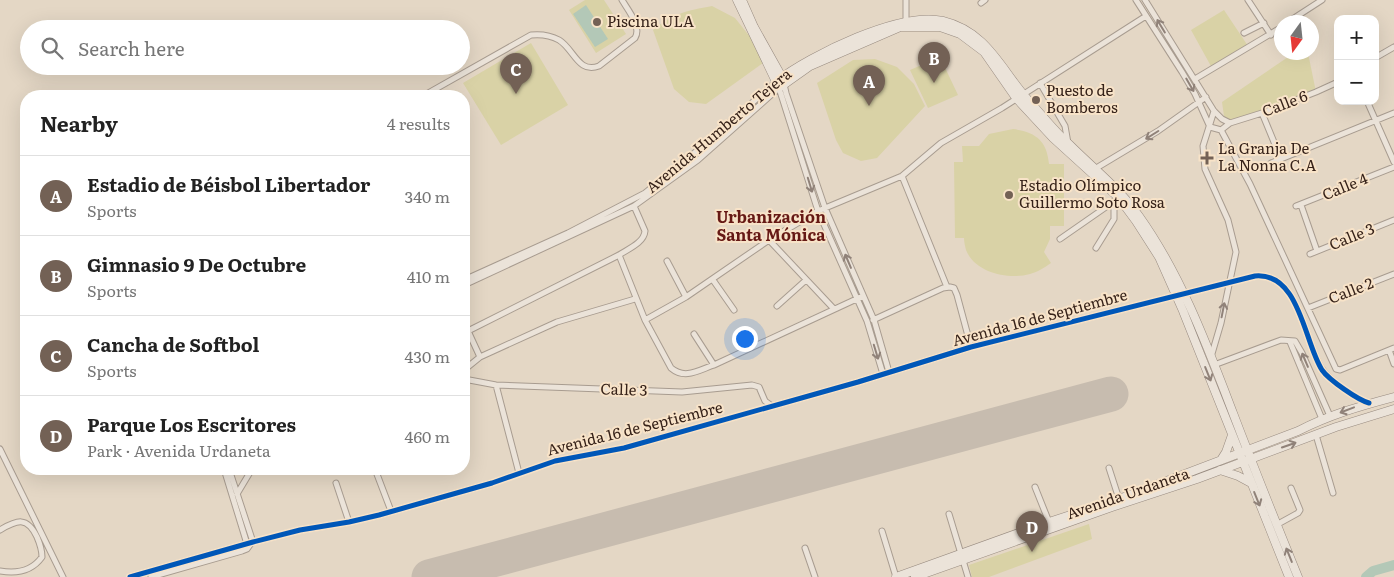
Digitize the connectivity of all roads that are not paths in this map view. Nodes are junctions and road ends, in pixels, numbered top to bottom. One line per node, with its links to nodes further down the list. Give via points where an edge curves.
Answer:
1 (622, 0): 18 (street, via 638,34 599,66 586,68 557,39 531,34)
2 (737, 0): 21 (street)
3 (742, 0): 21 (street)
4 (906, 0): 11 (street)
5 (1136, 0): 10 (street)
6 (1145, 0): 20 (street, one-way to 6)
7 (1248, 0): 12 (street)
8 (1322, 0): 9 (street)
9 (1299, 15)
10 (1146, 16): 22 (street); 27 (street, one-way to 27)
11 (906, 21): 21 (street, Avenida Humberto Tejera, via 884,26 806,61); 25 (street, Avenida Humberto Tejera, via 941,21 965,29 994,55)
12 (1264, 23): 13 (street); 15 (street)
13 (1244, 33)
14 (1274, 33): 15 (street)
15 (1271, 35): 20 (street)
16 (1394, 47): 17 (street)
17 (1379, 56)
18 (470, 69)
19 (460, 75): 24 (street)
20 (1195, 80): 26 (street)
21 (781, 82): 25 (street, Avenida Humberto Tejera, via 900,27 940,27 960,34 984,52); 44 (street, Avenida Humberto Tejera, via 698,160); 45 (street); 46 (street, one-way to 46); 56 (street, Avenida Humberto Tejera, via 645,193 568,233)
22 (1040, 83): 25 (street); 36 (street, via 1065,126)
23 (1334, 84): 31 (street, Calle 6)
24 (433, 90)
25 (1019, 96): 36 (street, Avenida Humberto Tejera); 41 (street, Avenida Humberto Tejera, via 1054,138); 42 (street, via 941,144)
26 (1206, 97): 27 (street); 29 (street)
27 (1199, 102): 34 (street); 41 (street, one-way to 41)
28 (1369, 105): 32 (street)
29 (1214, 111): 33 (street); 34 (street)
30 (1394, 112): 32 (street)
31 (1262, 114): 33 (street, Calle 6); 37 (street)
32 (1376, 121): 37 (street); 38 (street)
33 (1230, 123): 35 (street)
34 (1210, 127): 35 (street); 60 (street, via 1203,146 1205,169 1228,220 1236,252)
35 (1221, 130): 67 (street)
36 (1069, 144): 41 (street, Avenida Humberto Tejera)
37 (1281, 159): 39 (street)
38 (1394, 162)
39 (1271, 163)
40 (1394, 167): 51 (street, Calle 4, via 1299,206)
41 (1093, 170): 43 (street, Avenida Humberto Tejera); 62 (street, Avenida Humberto Tejera, via 1124,195 1140,217 1166,257)
42 (902, 176): 45 (street); 61 (street)
43 (1116, 200): 48 (street); 50 (street, via 1114,219); 62 (street, Avenida Humberto Tejera, via 1136,221)
44 (634, 206): 53 (street, via 645,236); 59 (street, Avenida Humberto Tejera)
45 (825, 208): 46 (street); 64 (street, one-way to 45)
46 (818, 211): 49 (street); 64 (street)
47 (1394, 220): 51 (street, Calle 3)
48 (1060, 239)
49 (770, 240): 57 (street); 58 (street)
50 (1096, 248)
51 (1317, 251): 52 (street, Calle 3)
52 (1310, 254)
53 (619, 255): 65 (street); 73 (street)
54 (667, 261): 63 (street)
55 (1394, 274): 67 (street, Calle 2)
56 (470, 277)
57 (713, 280): 63 (street); 69 (street)
58 (806, 280): 66 (street); 68 (street)
59 (470, 282)
60 (1229, 282): 62 (street, Avenida 16 de Septiembre); 79 (street, one-way to 60); 87 (street, Avenida 16 de Septiembre, via 1262,276 1284,286 1292,296 1322,370 1361,400)
61 (947, 287): 71 (street); 76 (street, via 954,288 957,295)
62 (1179, 296): 76 (street, Avenida 16 de Septiembre); 79 (street, via 1191,309); 91 (street, one-way to 91)
63 (686, 297): 70 (street)
64 (860, 297): 68 (street); 71 (street); 72 (street)
65 (635, 299): 70 (street); 78 (street, via 557,322)
66 (777, 306)
67 (1308, 308): 77 (street, via 1334,366 1340,370)
68 (834, 309): 82 (street)
69 (734, 310)
70 (644, 320): 82 (street, via 677,373 690,374)
71 (874, 320): 72 (street); 83 (street)
72 (867, 322): 83 (street, one-way to 83)
73 (470, 330)
74 (694, 334): 82 (street)
75 (470, 339): 78 (street)
76 (971, 347): 83 (street, Avenida 16 de Septiembre)
77 (1391, 349): 80 (street)
78 (480, 357): 81 (street)
79 (1213, 361): 90 (street, via 1281,340 1295,341); 94 (street)
80 (1394, 364)
81 (470, 365)
82 (714, 365)
83 (886, 373): 88 (street, Avenida 16 de Septiembre)
84 (470, 380): 85 (street, Calle 3)
85 (496, 385): 88 (street, Calle 3, via 682,392 752,385 760,388 765,401); 100 (street)
86 (1394, 397): 87 (street)
87 (1370, 403): 90 (street, one-way to 90)
88 (772, 406): 100 (street, Avenida 16 de Septiembre, via 624,448 555,461)
89 (1394, 409): 92 (street, Avenida Urdaneta)
90 (1326, 418): 94 (street, via 1265,444)
91 (1232, 435): 94 (street); 96 (street)
92 (1316, 435): 95 (street, Avenida Urdaneta, one-way to 92); 110 (street)
93 (0, 449): 127 (street)
94 (1244, 449): 96 (street, Avenida Urdaneta); 97 (street)
95 (1266, 453): 97 (street, Avenida Urdaneta); 105 (street, via 1260,462)
96 (1221, 460): 112 (street, Avenida Urdaneta)
97 (1247, 460): 99 (street, Avenida Urdaneta); 105 (street); 107 (street)
98 (1109, 468): 112 (street)
99 (1220, 470): 107 (street); 123 (street, Avenida Urdaneta)
100 (519, 473): 113 (street, Avenida 16 de Septiembre)
101 (226, 475): 121 (street)
102 (231, 475): 111 (street)
103 (248, 475): 111 (street)
104 (377, 475): 113 (street)
105 (1258, 476): 117 (street)
106 (336, 482): 115 (street)
107 (1251, 483): 120 (street, one-way to 120)
108 (1035, 486): 116 (street)
109 (1291, 488): 117 (street, via 1300,510)
110 (1333, 493)
111 (237, 494): 121 (street)
112 (1119, 499): 116 (street, Avenida Urdaneta)
113 (391, 511): 115 (street, Avenida 16 de Septiembre)
114 (949, 514): 123 (street)
115 (349, 522): 121 (street, Avenida 16 de Septiembre)
116 (1048, 522): 123 (street, Avenida Urdaneta)
117 (1278, 524): 120 (street)
118 (0, 530): 124 (street, via 14,522 32,527 42,557 32,568)
119 (882, 531): 131 (street)
120 (1276, 535): 134 (street); 135 (street, one-way to 120)
121 (250, 543): 128 (street, Avenida 16 de Septiembre); 129 (street, Avenida 16 de Septiembre, via 242,551)
122 (805, 548): 130 (street)
123 (962, 557): 131 (street, Avenida Urdaneta); 132 (street, Avenida Urdaneta); 133 (street)
124 (25, 570): 125 (street); 126 (street)
125 (0, 571)
126 (27, 577)
127 (63, 577)
128 (130, 577)
129 (151, 577)
130 (815, 577)
131 (896, 577)
132 (915, 577)
133 (968, 577)
134 (1290, 577)
135 (1298, 577)

